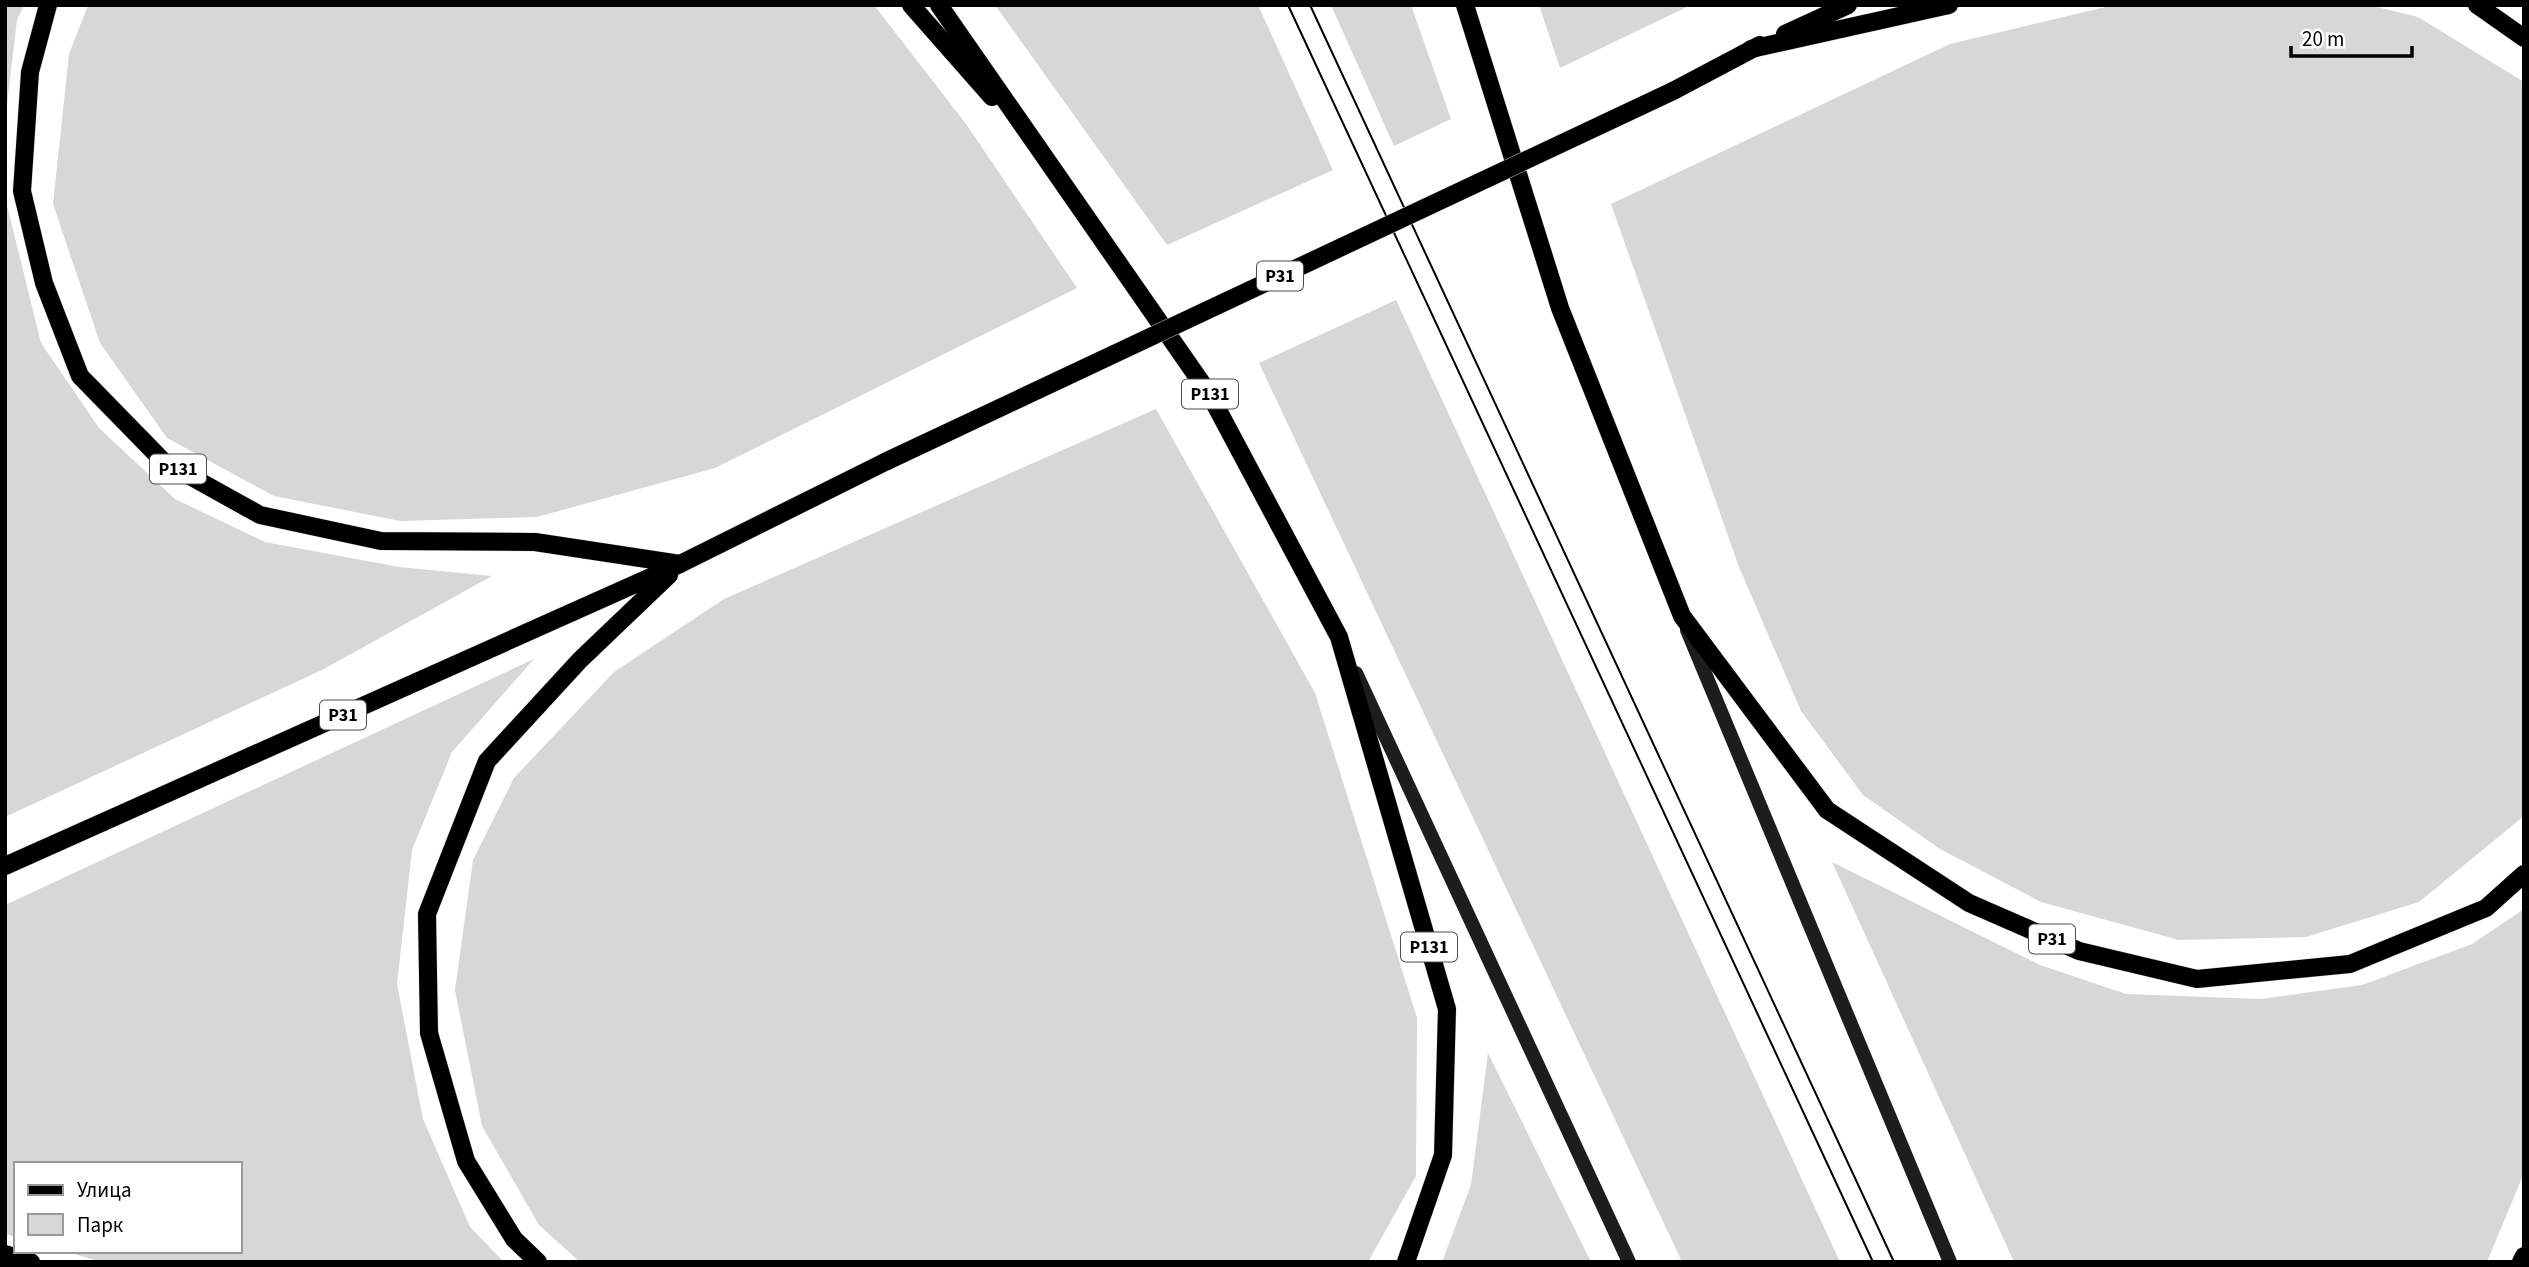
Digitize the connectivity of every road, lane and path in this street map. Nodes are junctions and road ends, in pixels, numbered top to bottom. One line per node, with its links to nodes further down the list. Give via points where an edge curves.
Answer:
1 (48, 5): 12 (main road, Р131, via 30,72 22,191 44,283 80,376 163,461 260,515 381,541 535,542)
2 (911, 5): 11 (main road, Р131)
3 (939, 5): 11 (main road, Р131)
4 (1465, 5): 13 (main road, Р31, via 1560,308)
5 (1818, 5): 10 (main road)
6 (1849, 5): 10 (main road)
7 (1949, 5): 10 (main road, Р31)
8 (2477, 5): 9 (main road)
9 (2524, 38)
10 (1751, 49): 12 (main road, Р31, bridge, via 1673,91 887,461)
11 (1054, 169): 14 (main road, Р131, via 1210,395)
12 (680, 564): 15 (main road, Р31); 20 (main road, via 580,660 487,761 427,914 429,1033 466,1161 514,1239)
13 (1682, 616): 16 (main road, Р31, via 1828,810 1969,903 2079,951 2197,979 2350,964 2486,908); 23 (main road)
14 (1339, 637): 21 (main road, Р131, via 1447,1009 1443,1155); 22 (main road, Р131)
15 (5, 866)
16 (2524, 874)
17 (5, 1254): 19 (main road)
18 (2524, 1256): 24 (main road)
19 (31, 1262)
20 (538, 1262)
21 (1406, 1262)
22 (1629, 1262)
23 (1950, 1262)
24 (2521, 1262)

